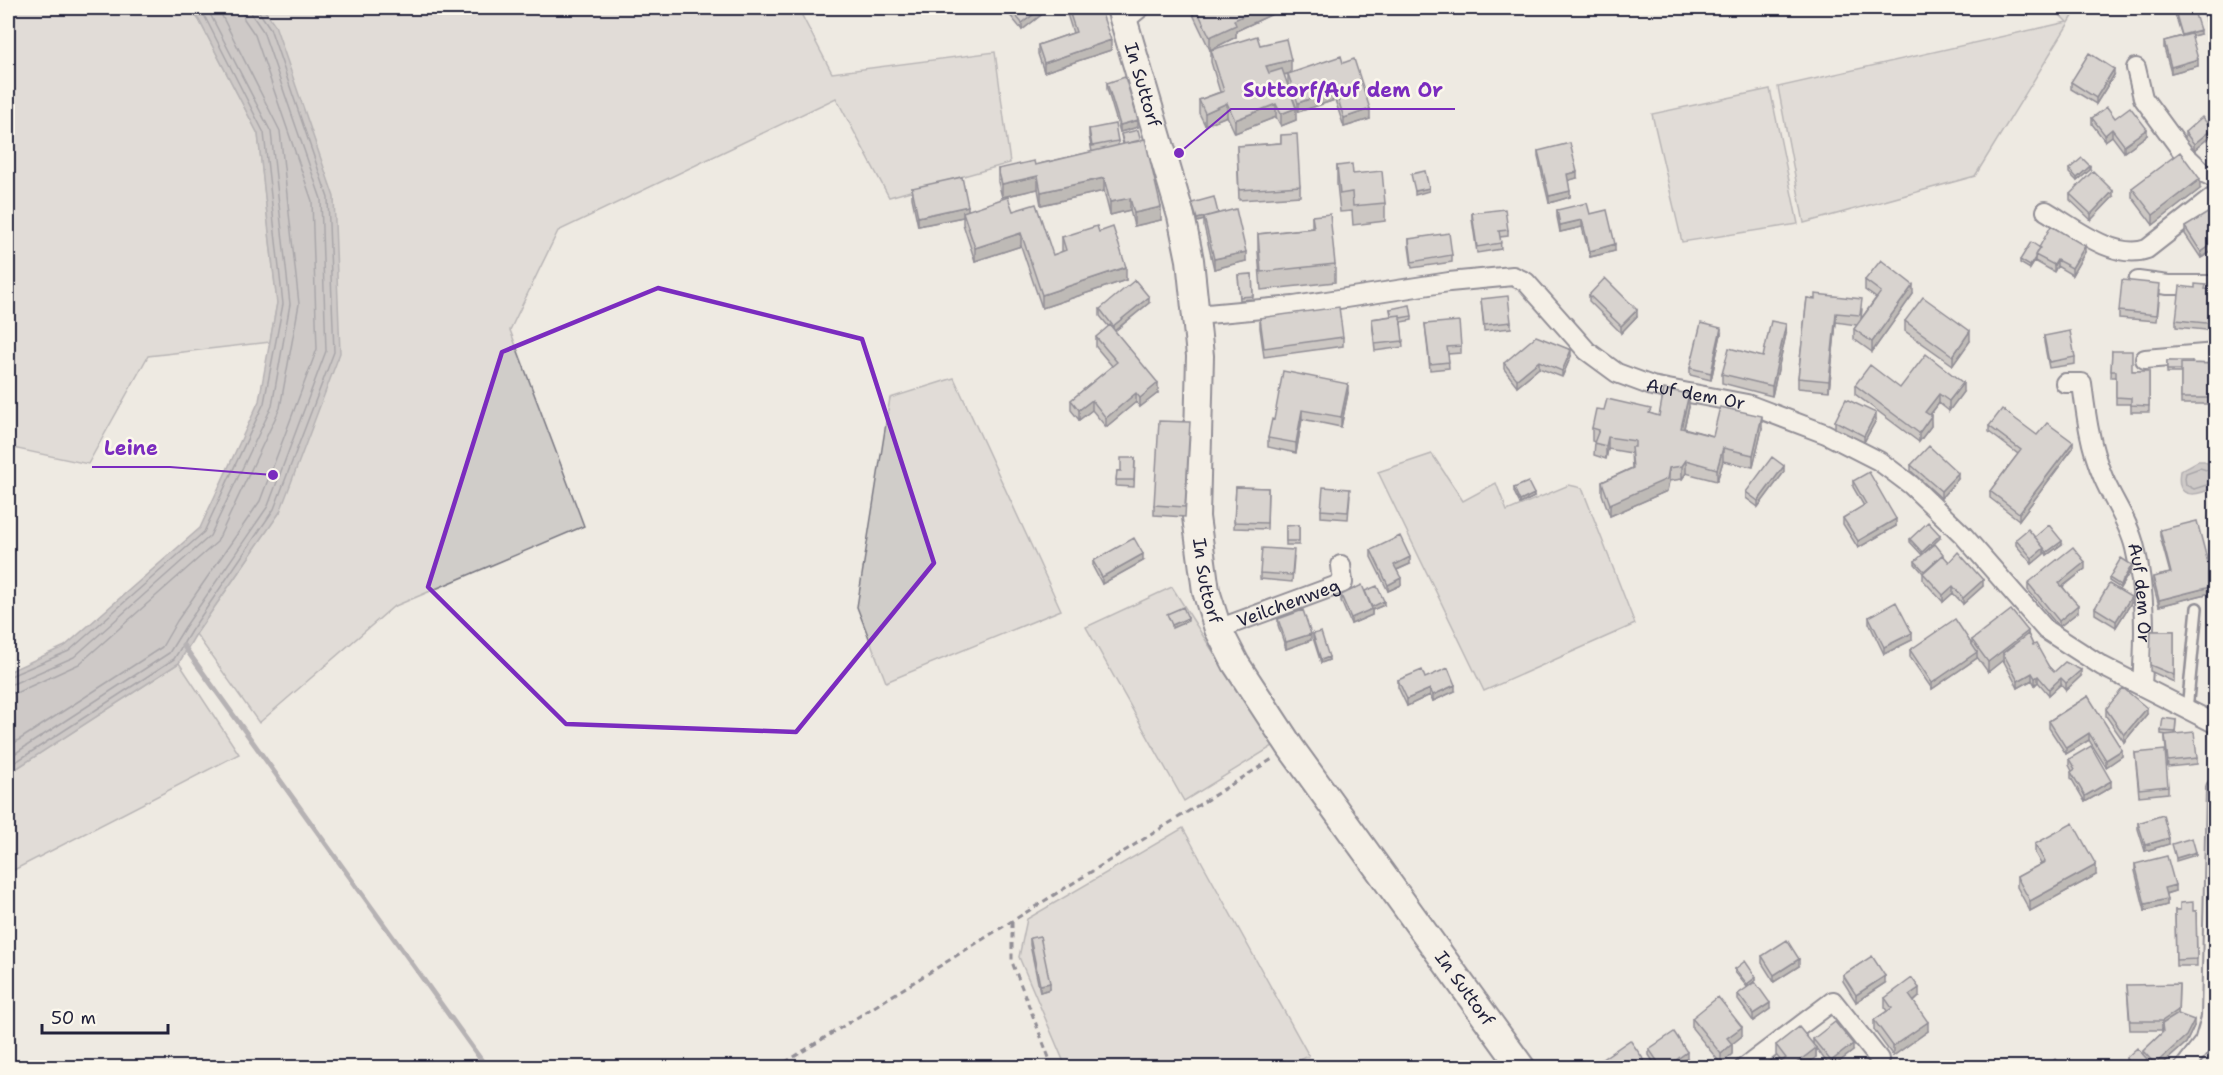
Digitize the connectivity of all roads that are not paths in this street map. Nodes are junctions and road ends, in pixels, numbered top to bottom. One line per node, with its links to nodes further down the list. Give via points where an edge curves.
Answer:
1 (1128, 12): 8 (main road, In Suttorf, via 1181,216)
2 (2136, 68): 3 (street, via 2143,98 2184,154)
3 (2216, 179)
4 (2216, 195): 5 (street, via 2147,249 2136,253 2108,247)
5 (2046, 211)
6 (2138, 281): 7 (street)
7 (2216, 285)
8 (1197, 315): 14 (main road, In Suttorf, via 1200,356 1196,517 1206,591); 15 (street, Auf dem Or, via 1294,306 1449,282 1520,278 1587,351 1617,373 1652,386 1747,404 1826,434 1879,461 1911,485 1963,535 2046,630 2102,666)
9 (2216, 353): 10 (street)
10 (2145, 359)
11 (2065, 383): 15 (street, Auf dem Or, via 2082,383 2095,455 2135,548 2145,632)
12 (1341, 565): 14 (street, Veilchenweg, via 1343,583)
13 (2197, 608): 16 (lane)
14 (1218, 629): 20 (main road, In Suttorf, via 1291,748)
15 (2142, 685): 16 (street, Auf dem Or)
16 (2187, 710): 17 (street, Auf dem Or)
17 (2216, 724)
18 (2216, 789): 22 (street, via 2211,1017 2204,1042)
19 (1879, 1059): 21 (street, via 1833,1001)
20 (1522, 1068)
21 (1744, 1068)
22 (2184, 1068)

